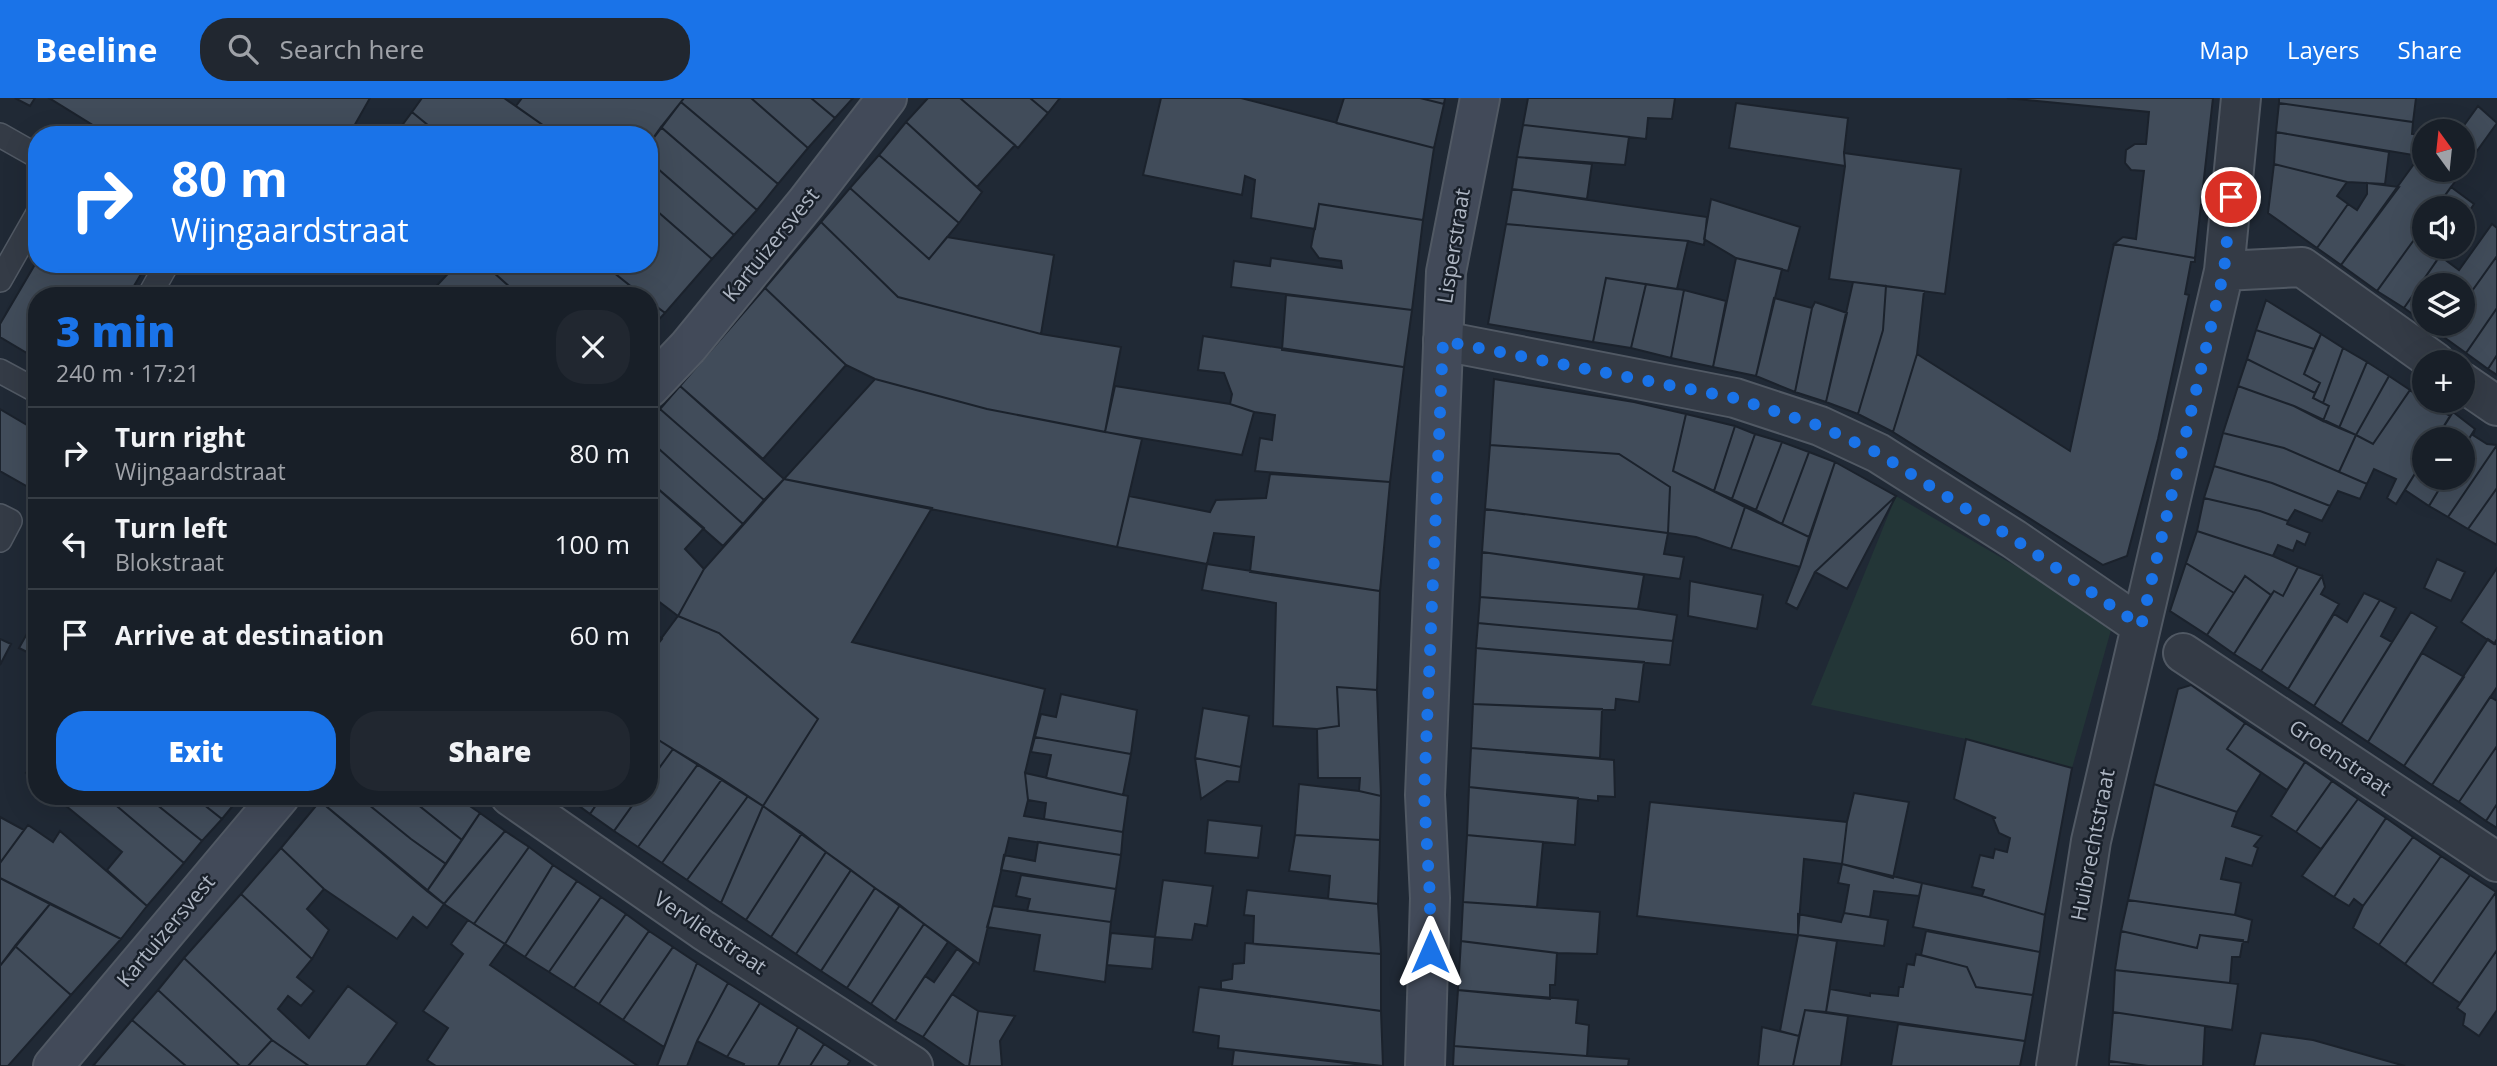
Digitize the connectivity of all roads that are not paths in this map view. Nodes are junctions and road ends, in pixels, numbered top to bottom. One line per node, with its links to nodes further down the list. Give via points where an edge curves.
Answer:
1 (887, 98): 12 (street, Kartuizersvest, via 806,203)
2 (1480, 98): 9 (street, Lisperstraat, via 1446,272)
3 (2241, 98): 7 (street, Huibrechtstraat)
4 (0, 135): 5 (lane)
5 (28, 151)
6 (28, 231): 8 (lane)
7 (2224, 271): 10 (street, via 2302,267); 18 (street, Huibrechtstraat)
8 (0, 280)
9 (1443, 341): 18 (street, via 1735,398 1820,426 1889,460); 25 (street, Lisperstraat, via 1424,795 1430,898)
10 (2418, 350)
11 (0, 371): 13 (lane)
12 (658, 379)
13 (28, 386)
14 (2475, 391): 15 (street)
15 (2497, 406)
16 (0, 516): 17 (lane, via 10,521)
17 (0, 540)
18 (2141, 626): 26 (street, Huibrechtstraat, via 2091,841)
19 (2183, 653): 22 (street, Groenstraat)
20 (271, 805): 23 (street, Kartuizersvest)
21 (523, 805): 24 (street, Vervlietstraat, via 703,930)
22 (2497, 862)
23 (53, 1066)
24 (913, 1066)
25 (1425, 1066)
26 (2056, 1066)

